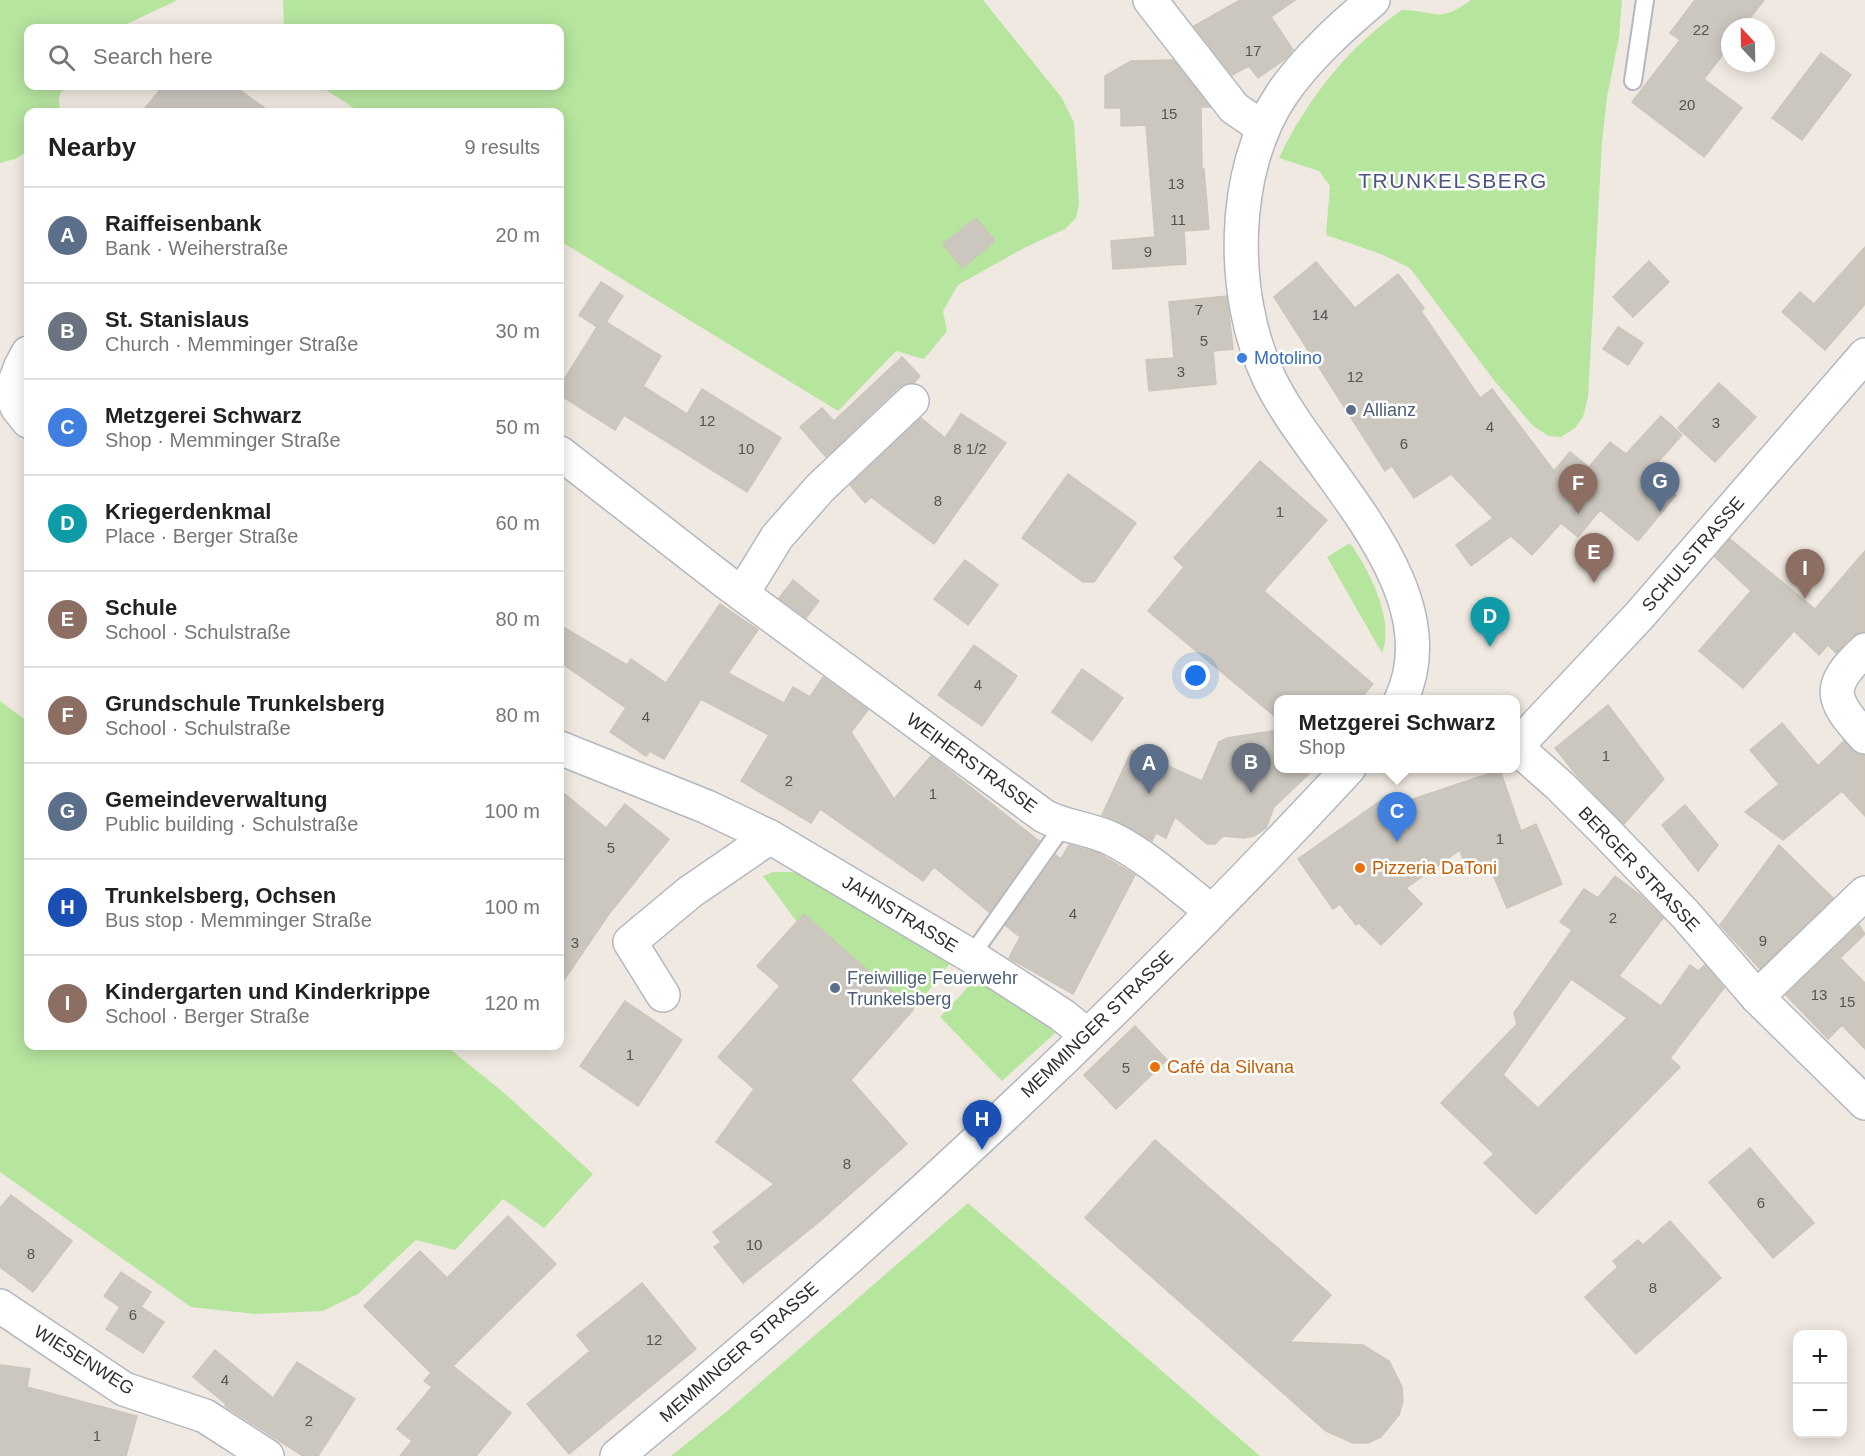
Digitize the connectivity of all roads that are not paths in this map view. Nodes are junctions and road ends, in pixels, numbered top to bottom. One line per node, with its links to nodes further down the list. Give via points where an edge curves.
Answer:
1 (1150, 0): 5 (street, via 1234,108)
2 (1373, 0): 5 (street, via 1305,65 1281,94)
3 (1645, 0): 4 (lane)
4 (1633, 81)
5 (1263, 128): 13 (street, via 1247,186 1241,237 1254,332 1269,378 1281,400 1361,515 1393,570 1403,596 1411,645)
6 (1865, 355): 15 (street, SCHULSTRASSE, via 1639,616)
7 (24, 360): 9 (street, via 11,392)
8 (912, 401): 11 (street, via 820,488 777,537)
9 (24, 416)
10 (564, 456): 11 (street, WEIHERSTRASSE)
11 (742, 594): 19 (street, WEIHERSTRASSE, via 1044,816)
12 (1865, 650): 14 (street, via 1844,673 1837,699 1842,712)
13 (1410, 695)
14 (1865, 737)
15 (1520, 743)
16 (564, 750): 20 (street, JAHNSTRASSE, via 707,807)
17 (1520, 751): 25 (street, BERGER STRASSE, via 1677,906)
18 (1343, 773): 22 (street, MEMMINGER STRASSE)
19 (1063, 826): 22 (street, WEIHERSTRASSE, via 1114,840 1144,858); 23 (lane)
20 (770, 837): 23 (street, JAHNSTRASSE); 24 (street, via 690,892 630,942)
21 (1865, 893): 25 (street)
22 (1211, 911): 26 (street, MEMMINGER STRASSE)
23 (970, 956): 26 (street, JAHNSTRASSE)
24 (663, 995)
25 (1757, 997): 27 (street, BERGER STRASSE)
26 (1087, 1035): 30 (street, MEMMINGER STRASSE, via 926,1188)
27 (1865, 1103)
28 (0, 1306): 29 (street, WIESENWEG, via 124,1389 205,1416)
29 (267, 1456)
30 (617, 1456)

